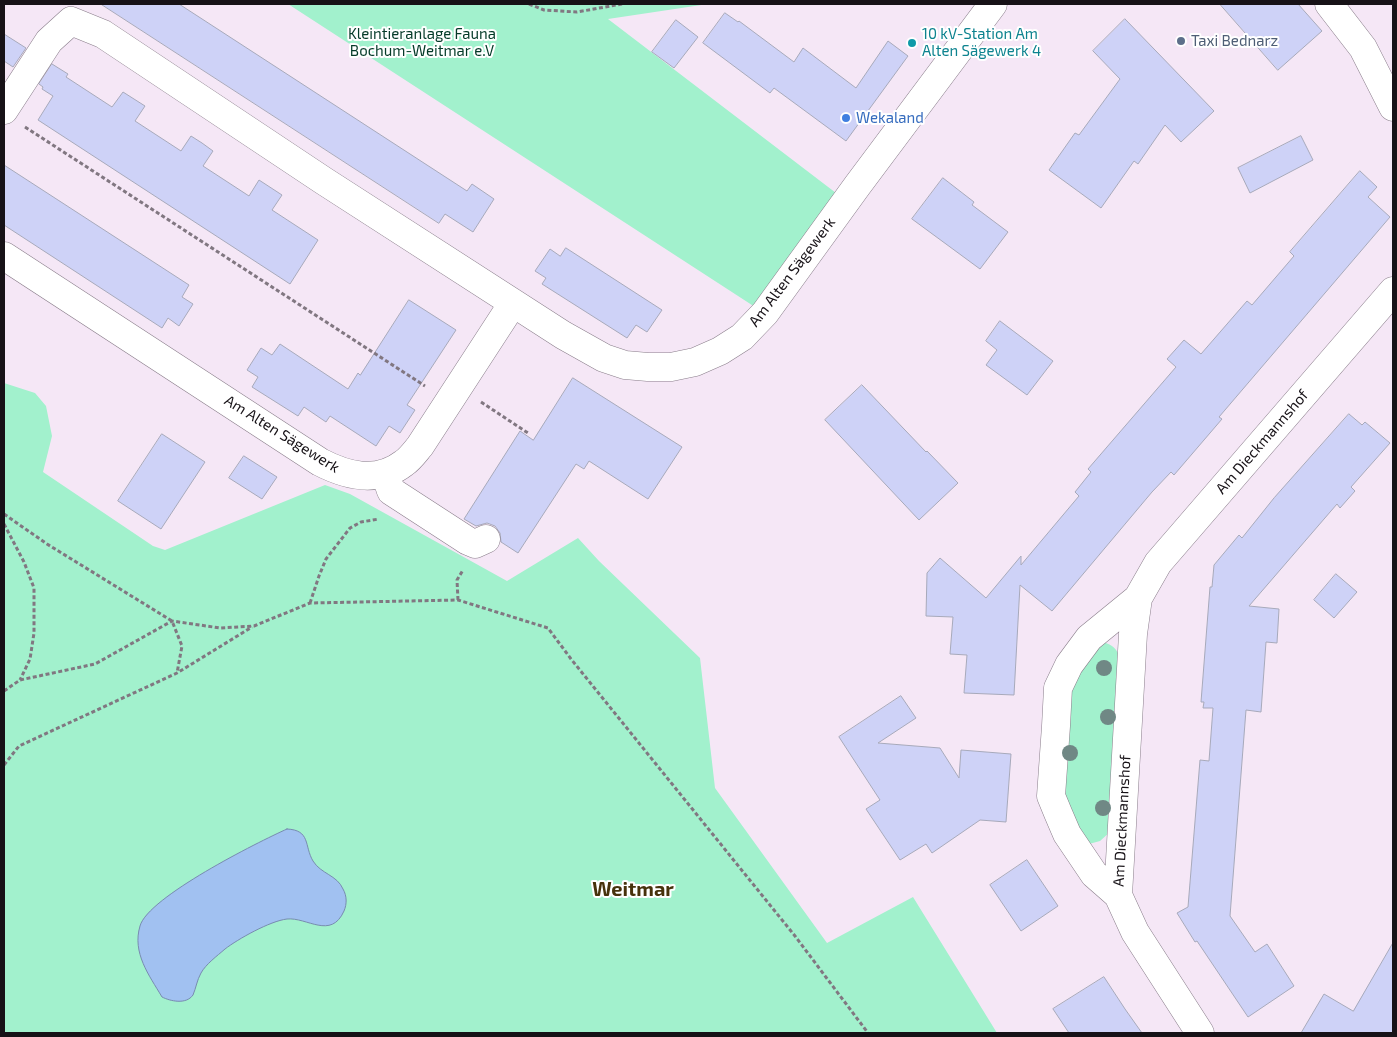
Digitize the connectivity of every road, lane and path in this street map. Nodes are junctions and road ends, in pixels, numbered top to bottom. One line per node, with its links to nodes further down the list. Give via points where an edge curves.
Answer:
1 (529, 4): 2 (path, via 544,10 577,12)
2 (622, 4)
3 (993, 4): 9 (street, Am Alten Sägewerk, via 765,313 742,337 720,351 695,362 671,367 625,365 604,358)
4 (1329, 4): 5 (street, via 1363,48)
5 (1393, 107)
6 (12, 117): 9 (street, Am Alten Sägewerk, via 49,41 71,21 103,34); 10 (path)
7 (4, 256): 12 (street, Am Alten Sägewerk, via 320,462 339,472 360,476)
8 (1393, 291): 17 (street, Am Dieckmannshof, via 1158,563)
9 (513, 303): 10 (street, Am Alten Sägewerk)
10 (453, 394): 11 (path); 12 (street, Am Alten Sägewerk, via 420,446 403,464)
11 (528, 432)
12 (385, 473): 13 (street, via 392,491)
13 (404, 499): 16 (street, via 468,541 476,544); 18 (path, via 386,518 360,522 350,528 326,559)
14 (4, 514): 19 (path)
15 (4, 524): 22 (path, via 34,588 34,633 30,659)
16 (486, 539)
17 (1138, 598): 25 (street, Am Dieckmannshof, via 1133,634); 25 (street, Am Dieckmannshof, via 1089,638 1068,665 1058,688 1052,796 1067,834 1094,874)
18 (310, 604): 20 (path); 26 (path, via 458,600 548,628 795,936)
19 (172, 621): 20 (path, via 220,628); 21 (path, via 182,646); 22 (path, via 95,664)
20 (254, 626): 21 (path)
21 (177, 674): 24 (path, via 20,746)
22 (20, 680): 23 (path)
23 (4, 691)
24 (4, 765)
25 (1118, 895): 27 (street, Am Dieckmannshof, via 1135,932)
26 (868, 1033)
27 (1200, 1033)

